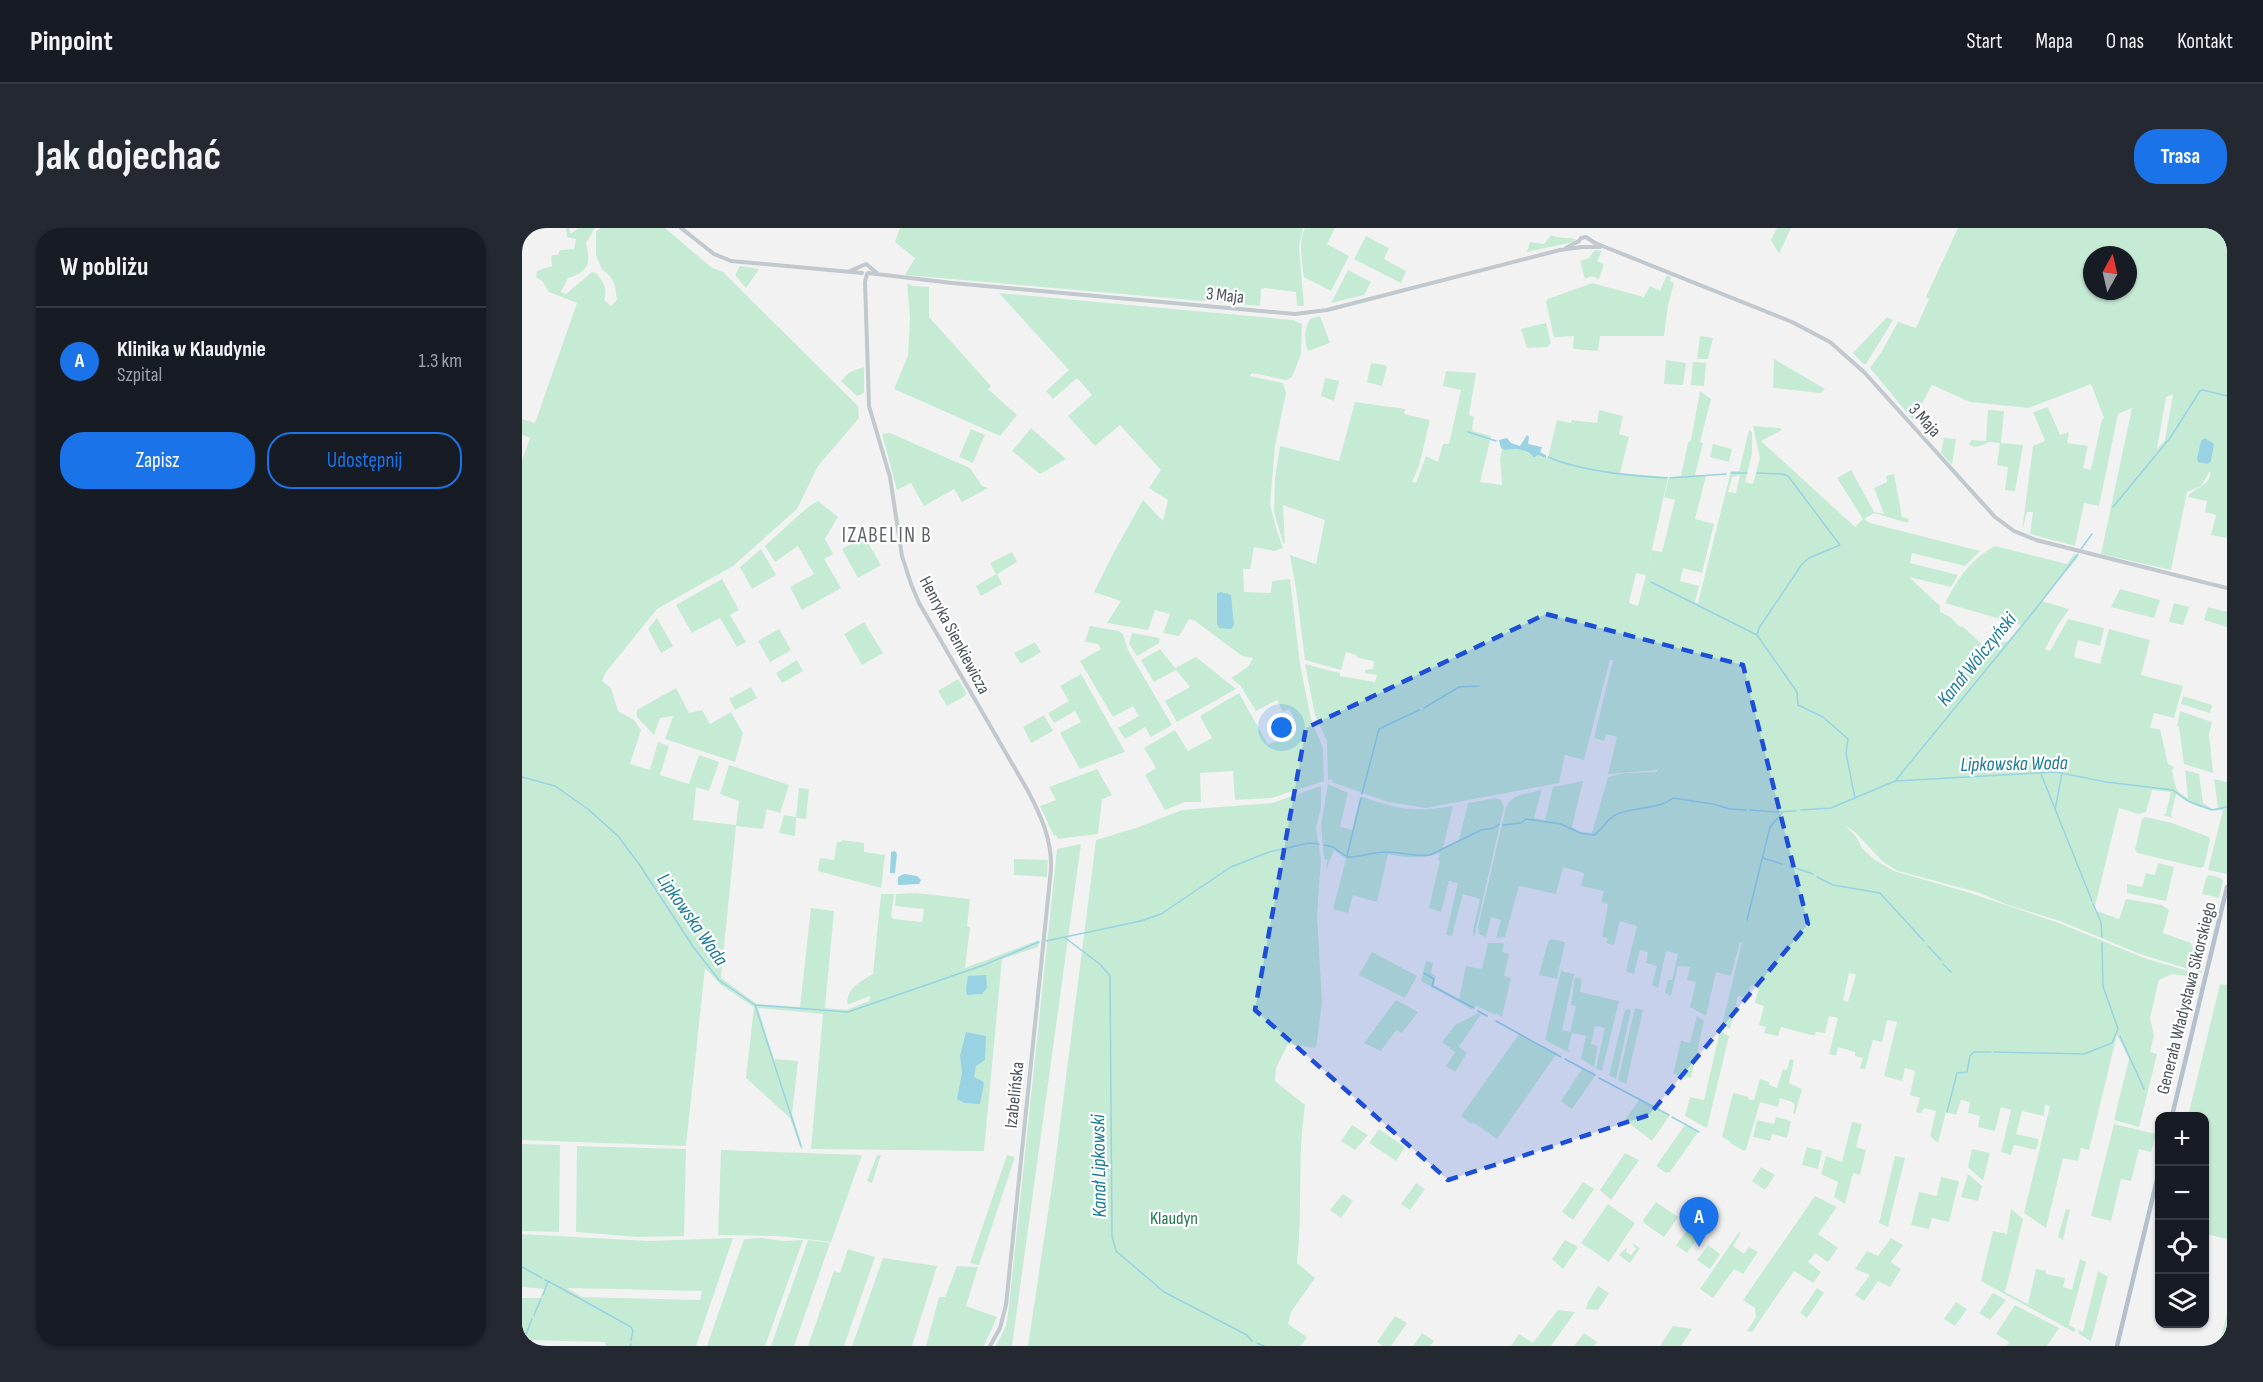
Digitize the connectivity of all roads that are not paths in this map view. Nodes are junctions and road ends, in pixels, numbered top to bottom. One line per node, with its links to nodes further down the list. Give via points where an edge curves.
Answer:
1 (681, 228): 9 (street, 3 Maja, via 714,254 731,261)
2 (1590, 240): 3 (street, via 1584,236); 4 (street); 5 (street, 3 Maja)
3 (1579, 241): 4 (street); 6 (street, 3 Maja)
4 (1585, 247): 5 (street, 3 Maja); 6 (street, 3 Maja)
5 (1607, 248): 12 (street, 3 Maja, via 1792,322 1830,342 1864,372 1988,510 2014,531 2036,540)
6 (1560, 250): 11 (street, 3 Maja, via 1327,310 1295,314)
7 (860, 267): 8 (street); 9 (street, 3 Maja); 10 (street)
8 (870, 267): 10 (street, Henryka Sienkiewicza); 11 (street)
9 (845, 273): 10 (street, 3 Maja)
10 (865, 273): 11 (street, 3 Maja); 13 (street, Henryka Sienkiewicza, via 869,406 890,477 906,571 920,603 1028,791)
11 (880, 275)
12 (2227, 588)
13 (1050, 843): 17 (street, Izabelińska, via 1051,868 1006,1305 1000,1329)
14 (2227, 887): 15 (main road, Generała Władysława Sikorskiego)
15 (2173, 1112)
16 (2155, 1188): 18 (main road)
17 (990, 1346)
18 (2117, 1346)

